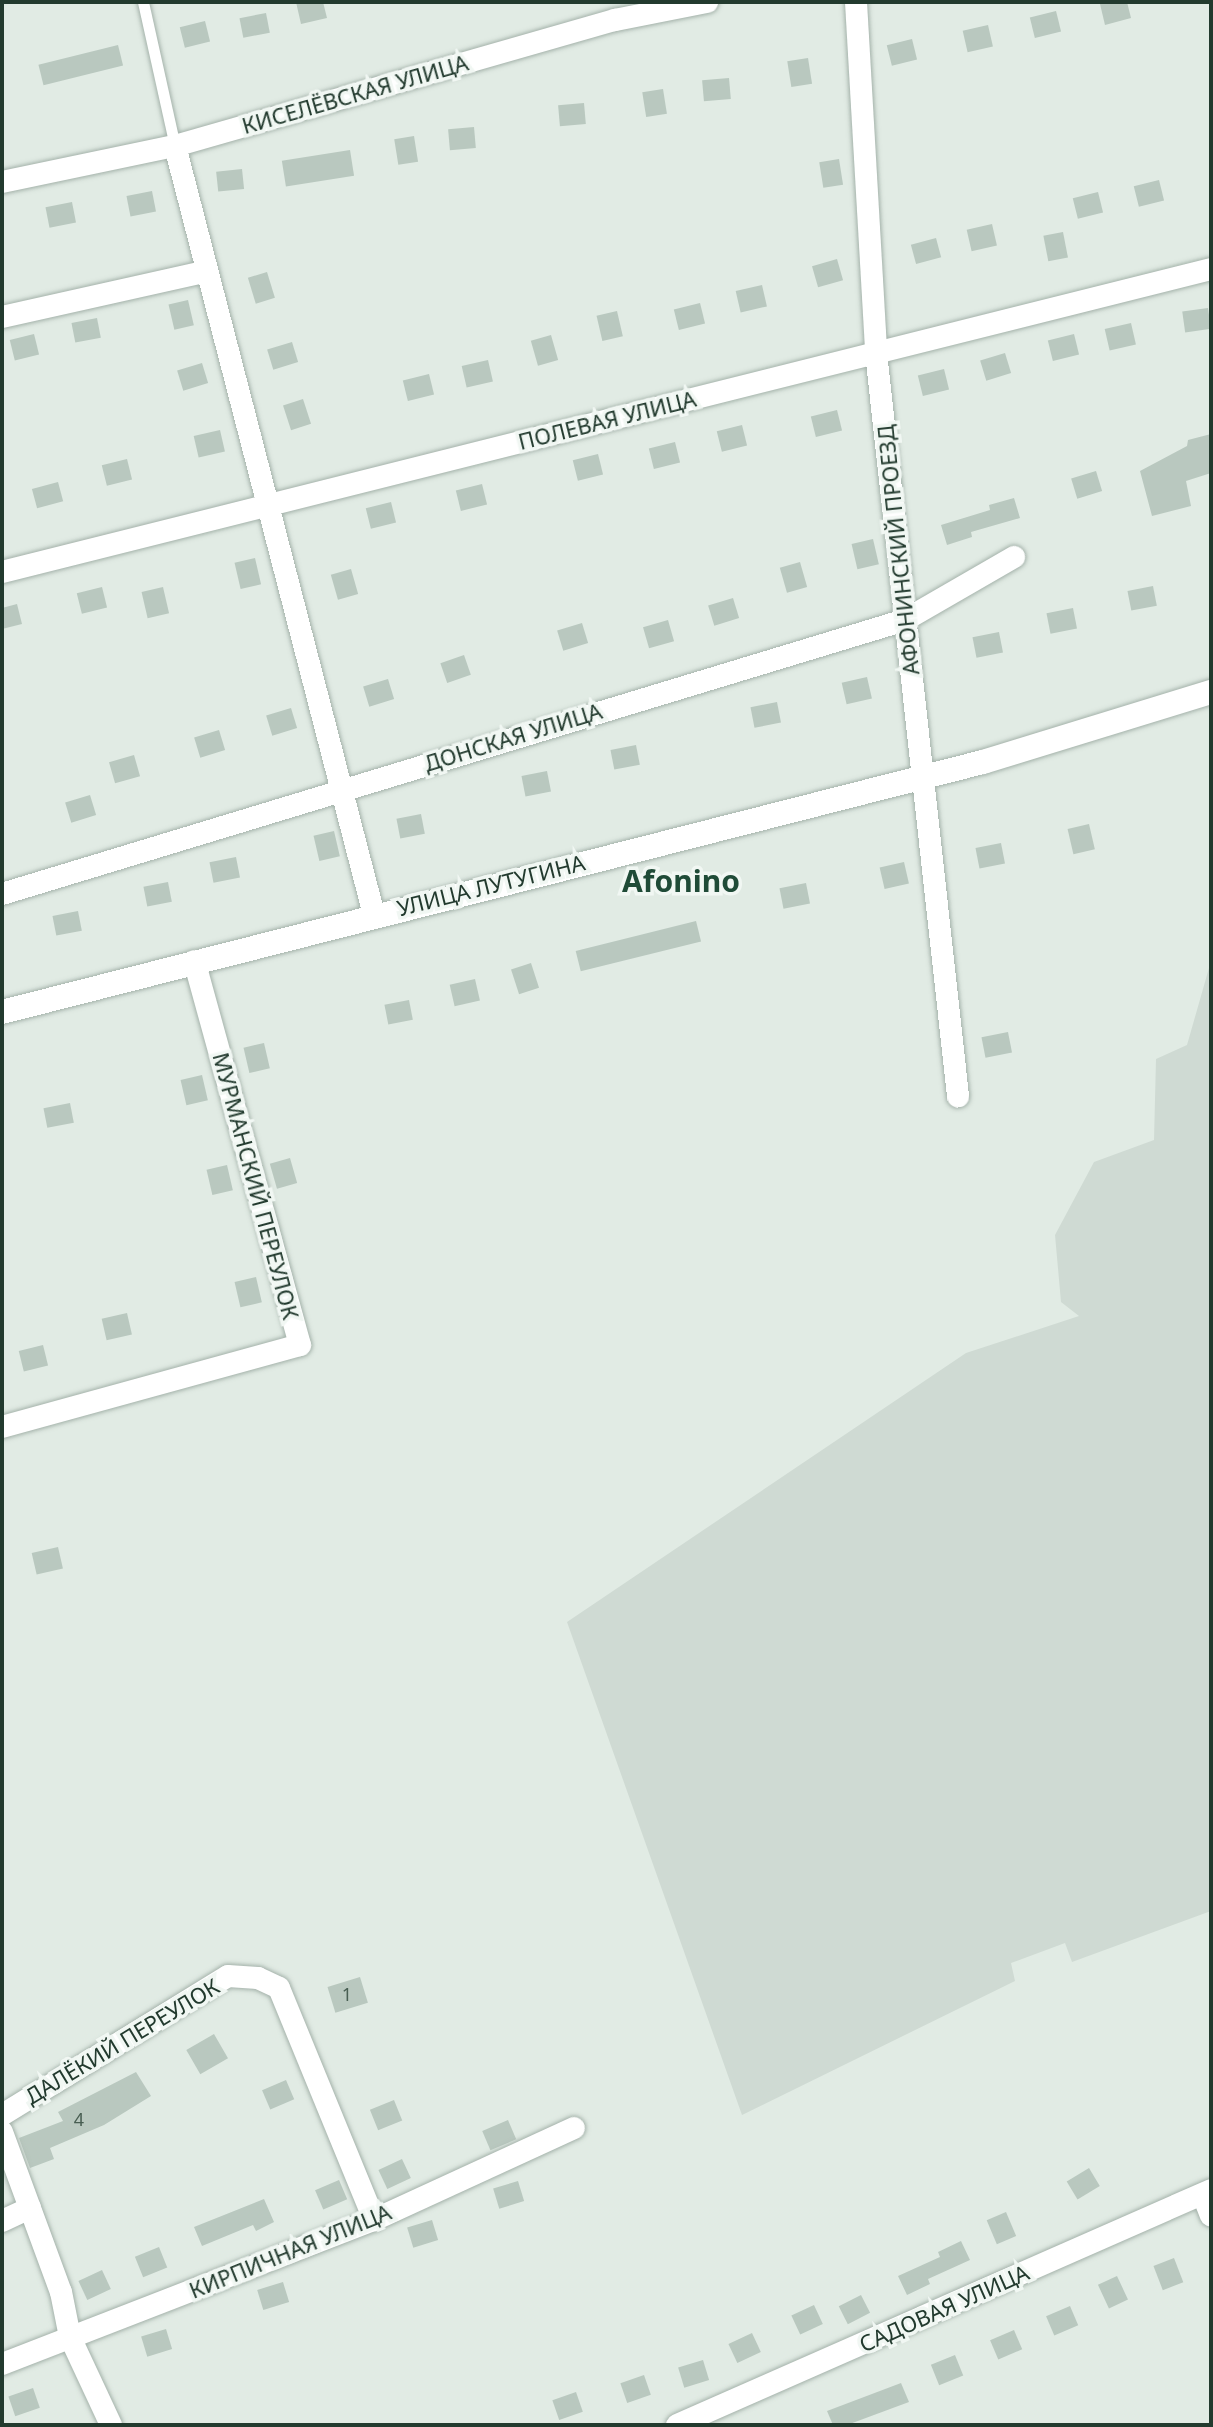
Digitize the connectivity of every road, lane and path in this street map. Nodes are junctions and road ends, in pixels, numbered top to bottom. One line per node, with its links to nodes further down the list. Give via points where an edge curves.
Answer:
1 (143, 2): 5 (lane)
2 (707, 2): 4 (street, КИСЕЛЁВСКАЯ УЛИЦА)
3 (856, 2): 10 (street, АФОНИНСКИЙ ПРОЕЗД)
4 (614, 11): 5 (street, КИСЕЛЁВСКАЯ УЛИЦА)
5 (175, 146): 6 (street, КИСЕЛЁВСКАЯ УЛИЦА); 8 (street)
6 (2, 182)
7 (1211, 269): 10 (street, ПОЛЕВАЯ УЛИЦА)
8 (207, 271): 9 (street); 11 (street)
9 (2, 317)
10 (876, 353): 11 (street, ПОЛЕВАЯ УЛИЦА); 14 (street, АФОНИНСКИЙ ПРОЕЗД)
11 (269, 505): 13 (street, ПОЛЕВАЯ УЛИЦА); 17 (street)
12 (1014, 557): 14 (street, ДОНСКАЯ УЛИЦА)
13 (2, 572)
14 (905, 620): 16 (street, АФОНИНСКИЙ ПРОЕЗД); 17 (street, ДОНСКАЯ УЛИЦА)
15 (1211, 692): 16 (main road, УЛИЦА ЛУТУГИНА)
16 (923, 776): 19 (main road, УЛИЦА ЛУТУГИНА); 22 (street, АФОНИНСКИЙ ПРОЕЗД)
17 (343, 787): 18 (street, ДОНСКАЯ УЛИЦА); 19 (street)
18 (2, 894)
19 (374, 915): 20 (main road, УЛИЦА ЛУТУГИНА)
20 (194, 961): 21 (main road, УЛИЦА ЛУТУГИНА); 23 (street, МУРМАНСКИЙ ПЕРЕУЛОК, via 300,1345)
21 (2, 1012)
22 (958, 1096)
23 (2, 1427)
24 (2, 2115): 29 (street, ДАЛЁКИЙ ПЕРЕУЛОК, via 228,1976 258,1978 279,1988)
25 (574, 2128): 29 (street, КИРПИЧНАЯ УЛИЦА)
26 (2, 2132): 28 (street)
27 (1208, 2200): 34 (street, САДОВАЯ УЛИЦА)
28 (30, 2208): 30 (street); 31 (street, via 61,2292)
29 (374, 2220): 31 (street, КИРПИЧНАЯ УЛИЦА)
30 (2, 2221)
31 (70, 2337): 32 (street, КИРПИЧНАЯ УЛИЦА); 33 (street)
32 (2, 2364)
33 (111, 2425)
34 (677, 2425)

